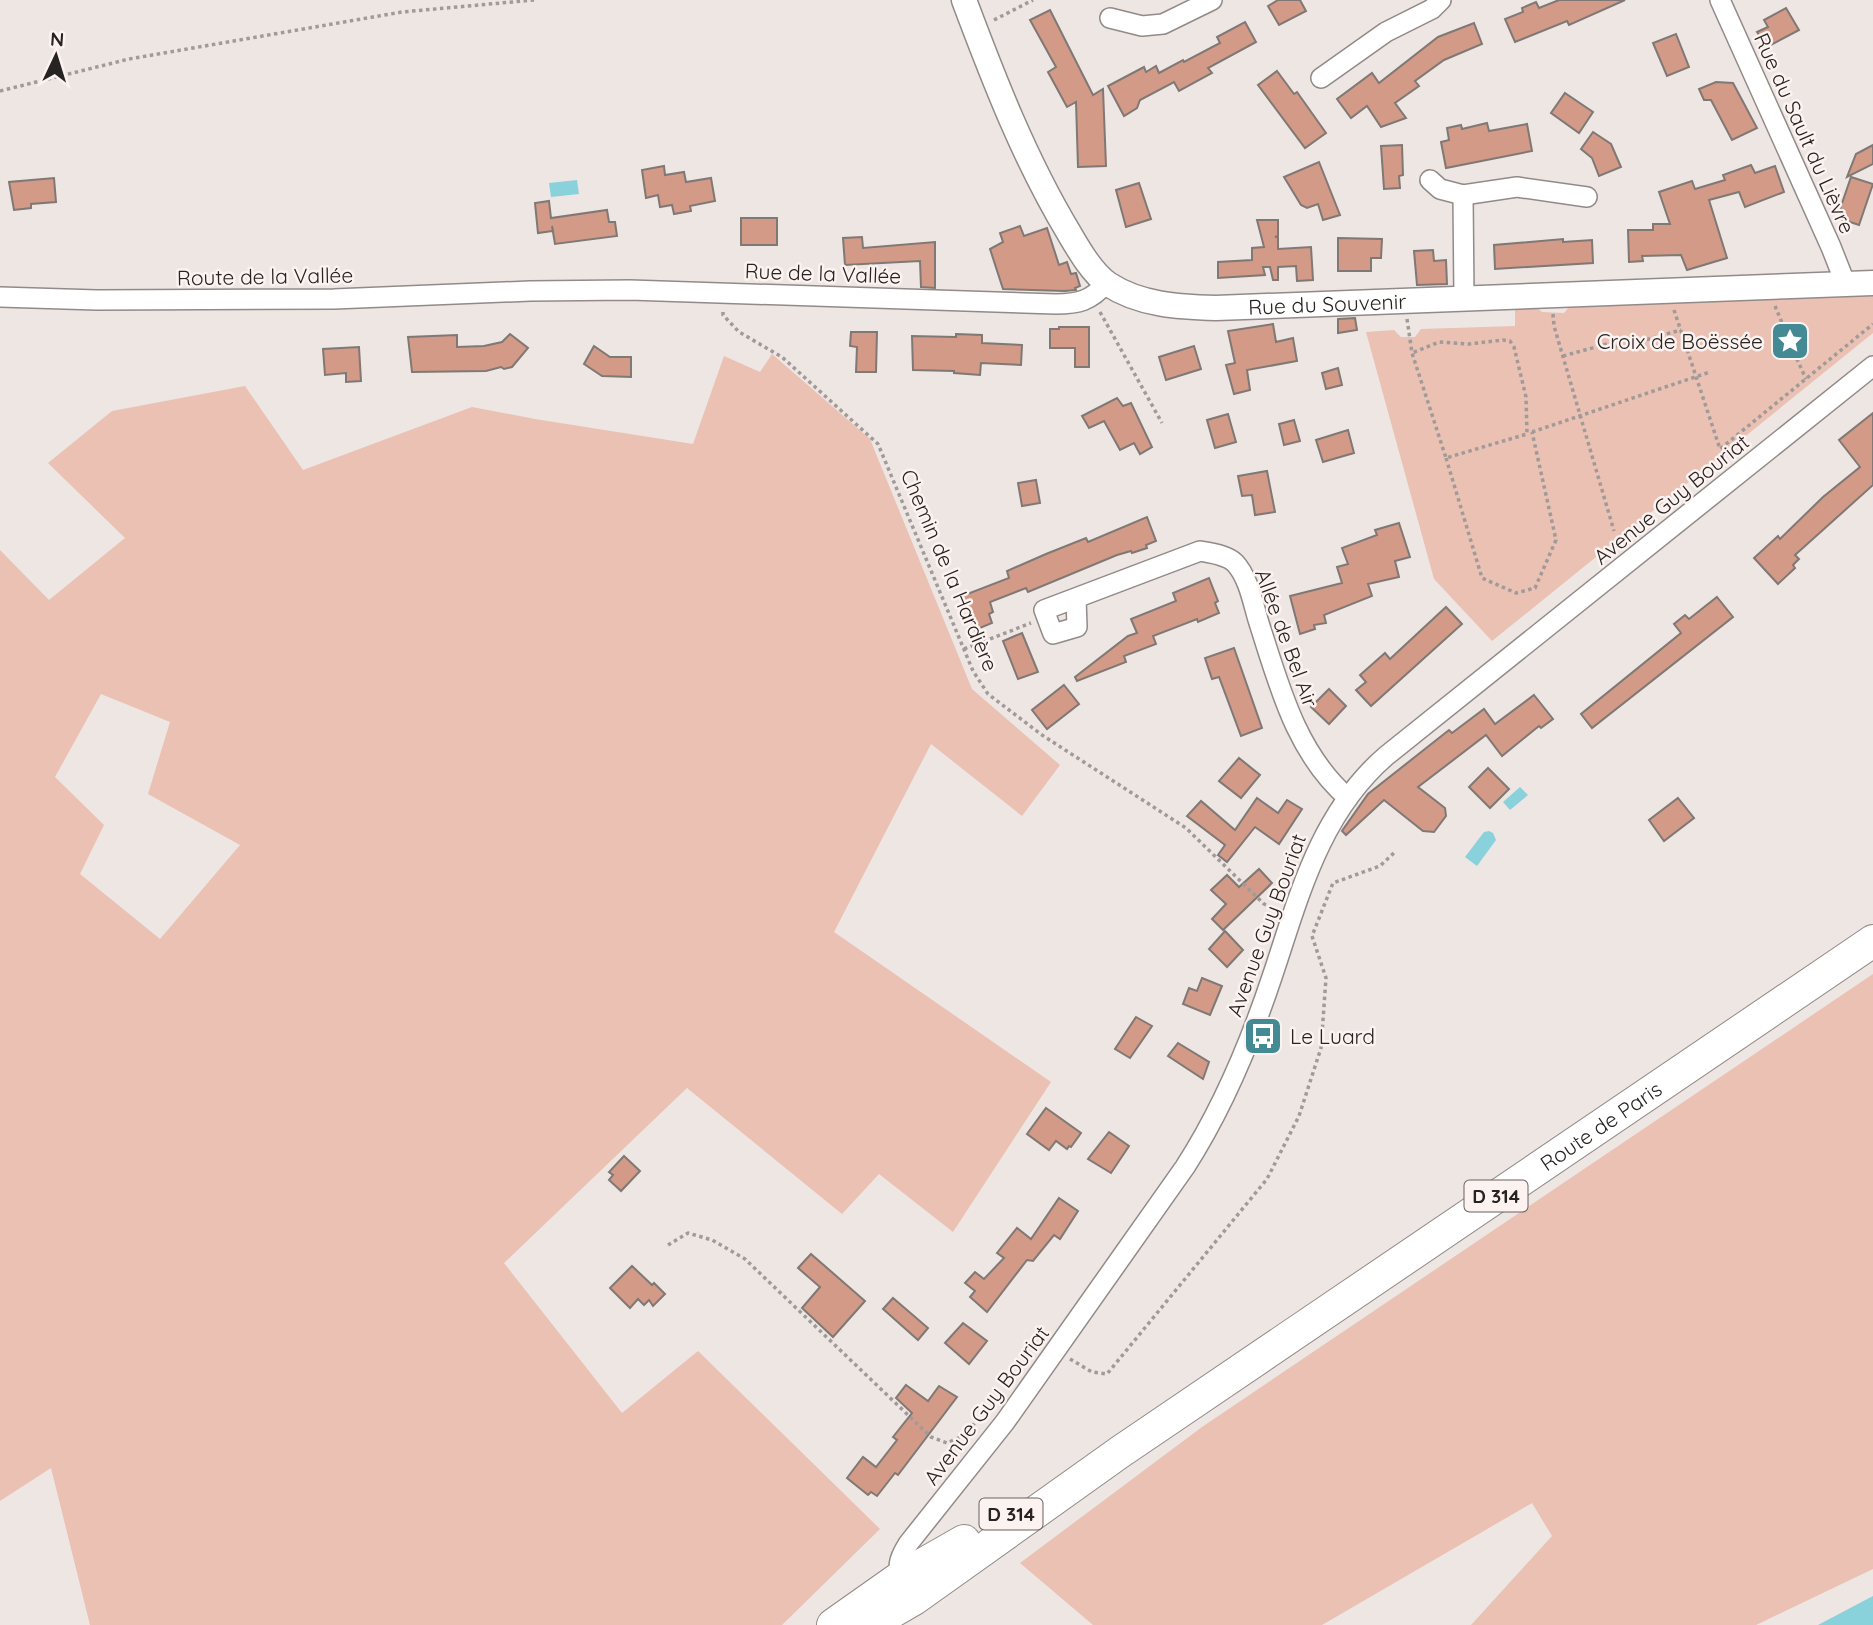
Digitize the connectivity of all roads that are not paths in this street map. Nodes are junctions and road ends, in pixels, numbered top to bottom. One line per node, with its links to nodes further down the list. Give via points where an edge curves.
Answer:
1 (964, 0): 13 (street, Rue du Souvenir, via 990,71 1052,205)
2 (1212, 0): 5 (street, via 1163,24 1142,26)
3 (1441, 0): 6 (street)
4 (1720, 0): 11 (street, Rue du Sault du Lièvre)
5 (1110, 18)
6 (1321, 78)
7 (1430, 180): 8 (street, via 1440,189)
8 (1463, 195): 9 (street, via 1517,187); 15 (street)
9 (1587, 197)
10 (1873, 283): 11 (street, Rue du Souvenir)
11 (1846, 285): 15 (street, Rue du Souvenir)
12 (530, 290): 13 (street, Rue de la Vallée, via 1077,304); 14 (street, Route de la Vallée, via 334,299)
13 (1099, 290): 15 (street, Rue du Souvenir, via 1182,307 1216,308)
14 (0, 297)
15 (1464, 299)
16 (1873, 366): 18 (street, Avenue Guy Bouriat, via 1386,756)
17 (1046, 617): 18 (street, Allée de Bel Air, via 1044,610 1200,551 1234,562 1247,585 1288,712 1309,751)
18 (1348, 798): 20 (street, Avenue Guy Bouriat, via 1303,878 1259,1012 1207,1133 1005,1422 908,1544 897,1570)
19 (1873, 941): 20 (main road, Route de Paris / D 314, via 1120,1452)
20 (908, 1588): 21 (main road, Route de Paris / D 314); 22 (main road, Route de Paris / D 314)
21 (834, 1625)
22 (869, 1625)

